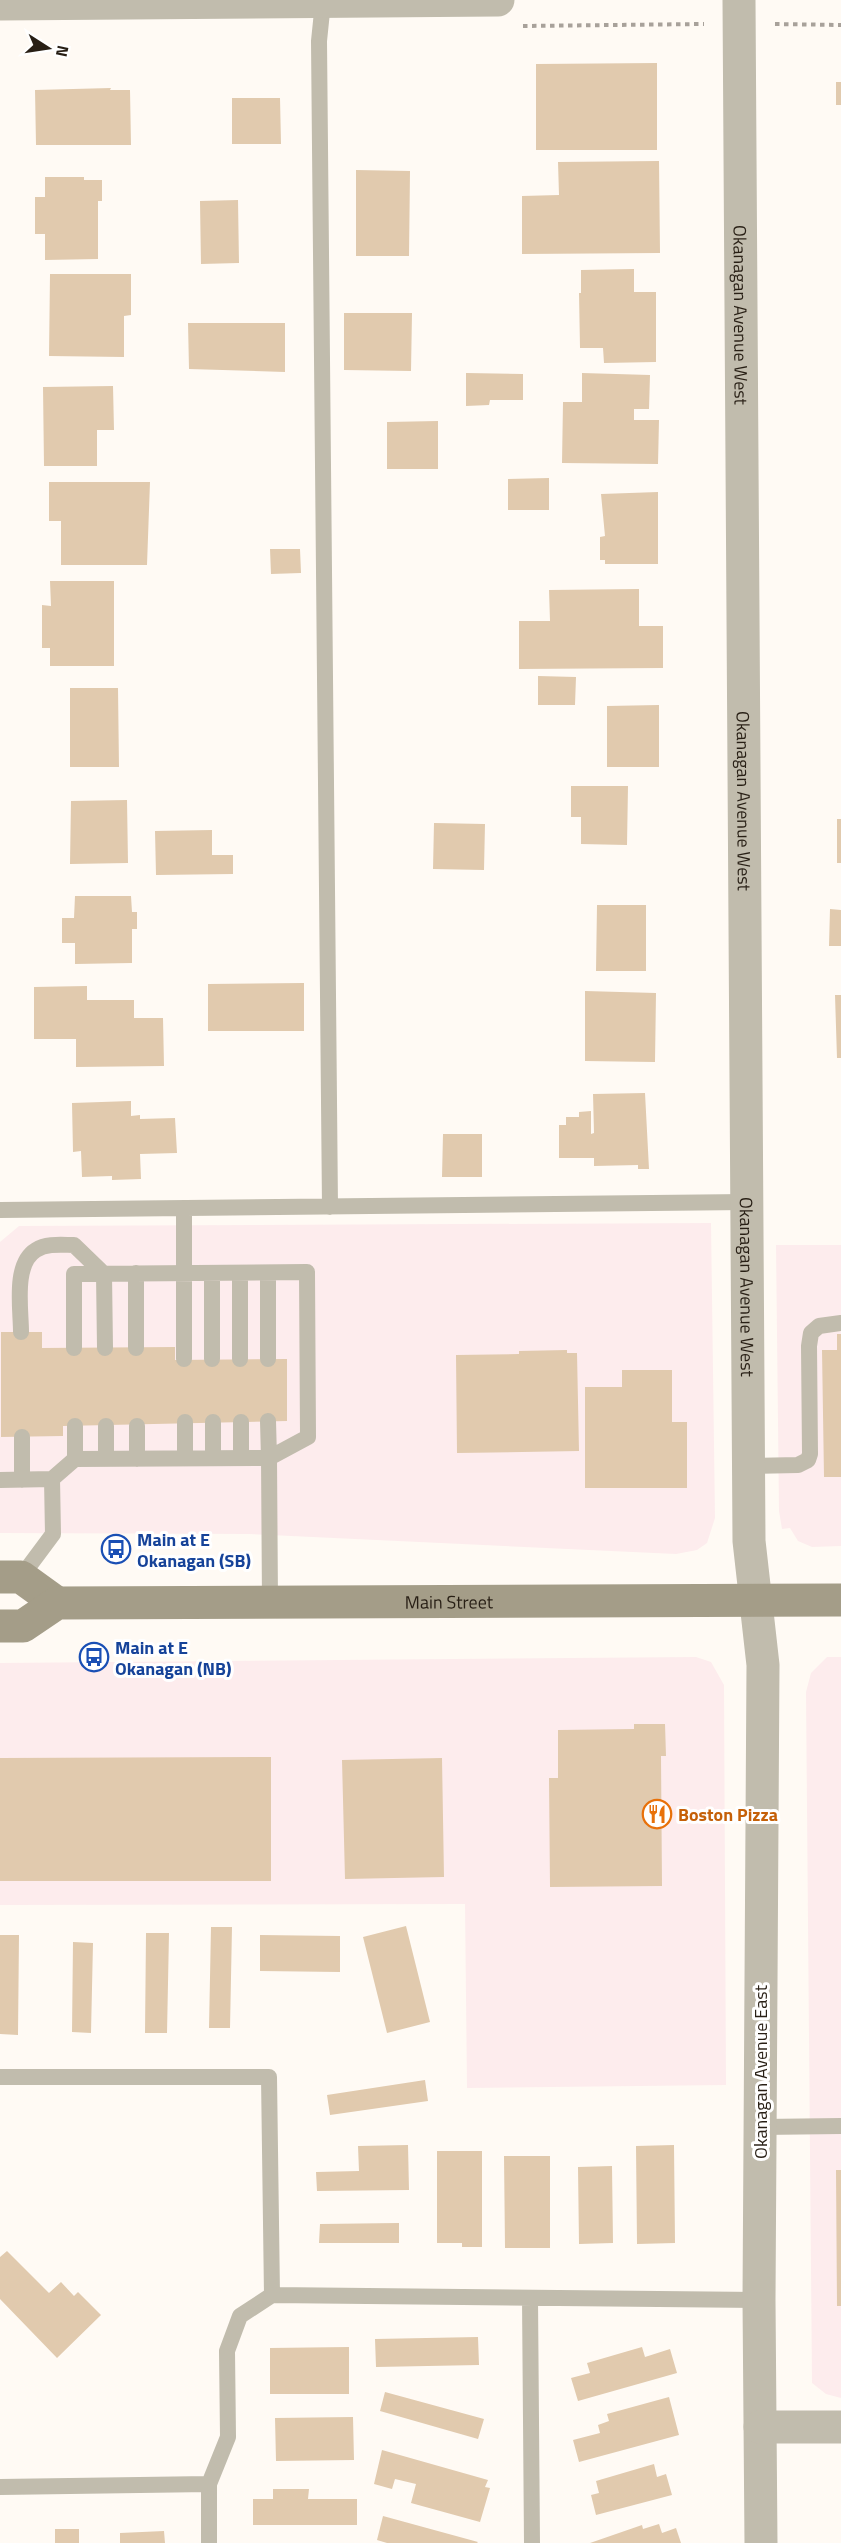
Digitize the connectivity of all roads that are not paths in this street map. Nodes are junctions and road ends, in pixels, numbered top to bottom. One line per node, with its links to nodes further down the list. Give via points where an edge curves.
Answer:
1 (498, 0): 3 (street)
2 (739, 0): 5 (street, Okanagan Avenue West)
3 (323, 1): 4 (street); 6 (lane, via 319,41)
4 (0, 4)
5 (747, 1202): 6 (lane); 39 (street, Okanagan Avenue West)
6 (330, 1207): 7 (lane)
7 (184, 1208): 8 (lane); 11 (lane)
8 (0, 1210)
9 (240, 1272): 12 (lane); 13 (lane); 22 (lane)
10 (136, 1273): 11 (lane); 14 (lane); 19 (lane)
11 (184, 1273): 12 (lane); 20 (lane)
12 (212, 1273): 21 (lane)
13 (267, 1273): 23 (lane); 35 (lane, via 307,1272 308,1437)
14 (104, 1274): 16 (lane, via 74,1245 36,1250 27,1258 22,1271); 17 (lane, via 74,1274); 18 (lane)
15 (841, 1323): 39 (lane, via 819,1326 811,1333 808,1460 798,1465)
16 (21, 1332)
17 (74, 1348)
18 (105, 1348)
19 (136, 1348)
20 (184, 1359)
21 (212, 1359)
22 (240, 1359)
23 (268, 1359)
24 (268, 1421): 35 (lane)
25 (185, 1422): 32 (lane)
26 (213, 1422): 33 (lane)
27 (241, 1422): 34 (lane)
28 (137, 1425): 38 (lane)
29 (75, 1426): 36 (lane)
30 (106, 1426): 37 (lane)
31 (22, 1437): 42 (lane)
32 (185, 1458): 33 (lane); 38 (lane)
33 (213, 1458): 34 (lane)
34 (241, 1458): 35 (lane)
35 (268, 1458): 46 (lane)
36 (75, 1459): 37 (lane); 40 (lane)
37 (106, 1459): 38 (lane)
38 (137, 1459)
39 (748, 1466): 45 (street, Okanagan Avenue West, via 749,1541)
40 (52, 1479): 42 (lane); 43 (lane, via 53,1534)
41 (0, 1480): 42 (lane)
42 (22, 1480)
43 (11, 1577): 47 (main road)
44 (841, 1600): 45 (main road, Main Street)
45 (758, 1601): 46 (main road, Main Street); 51 (street, Okanagan Avenue East, via 764,1665)
46 (270, 1602): 47 (main road, Main Street)
47 (57, 1603): 48 (main road, via 23,1626)
48 (0, 1626)
49 (0, 2077): 52 (lane, via 269,2077)
50 (841, 2126): 51 (lane)
51 (760, 2127): 54 (street, Okanagan Avenue East)
52 (272, 2295): 53 (lane); 57 (lane, via 240,2316 227,2352 228,2437)
53 (530, 2298): 54 (lane); 60 (lane)
54 (759, 2301): 55 (street, Okanagan Avenue East)
55 (760, 2427): 56 (street); 61 (street, Okanagan Avenue East)
56 (841, 2427)
57 (209, 2484): 58 (lane); 59 (lane)
58 (0, 2487)
59 (209, 2543)
60 (532, 2543)
61 (761, 2543)

